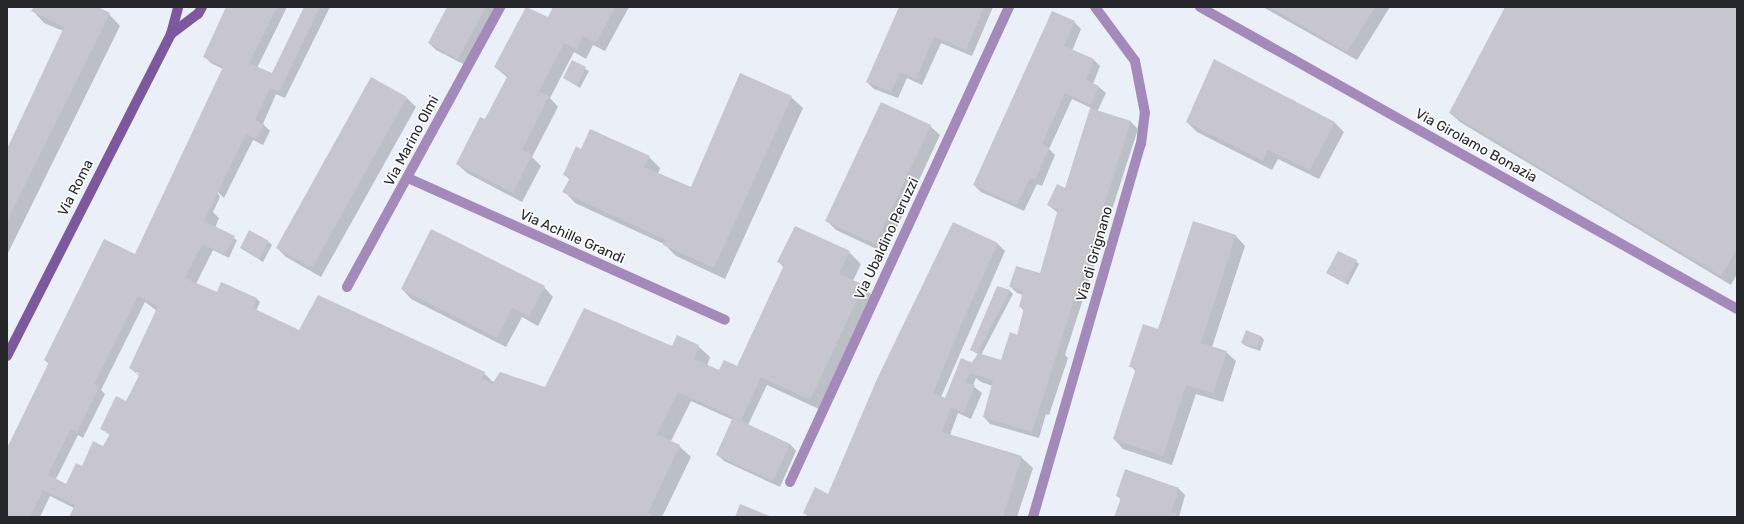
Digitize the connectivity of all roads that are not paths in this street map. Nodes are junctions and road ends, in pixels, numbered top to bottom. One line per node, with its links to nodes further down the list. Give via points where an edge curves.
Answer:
1 (178, 7): 7 (street, Via Roma)
2 (202, 7): 7 (street, Via Roma, via 198,14)
3 (500, 7): 8 (street, Via Marino Olmi)
4 (1009, 7): 13 (street, Via Ubaldino Peruzzi)
5 (1095, 7): 14 (street, Via di Grignano, via 1135,61 1146,113 1141,144)
6 (1200, 7): 10 (street, Via Girolamo Bonazia)
7 (171, 34): 12 (street, Via Roma)
8 (408, 178): 9 (street, Via Marino Olmi); 11 (street, Via Achille Grandi)
9 (347, 287)
10 (1737, 309)
11 (725, 320)
12 (7, 356)
13 (790, 482)
14 (1033, 517)

